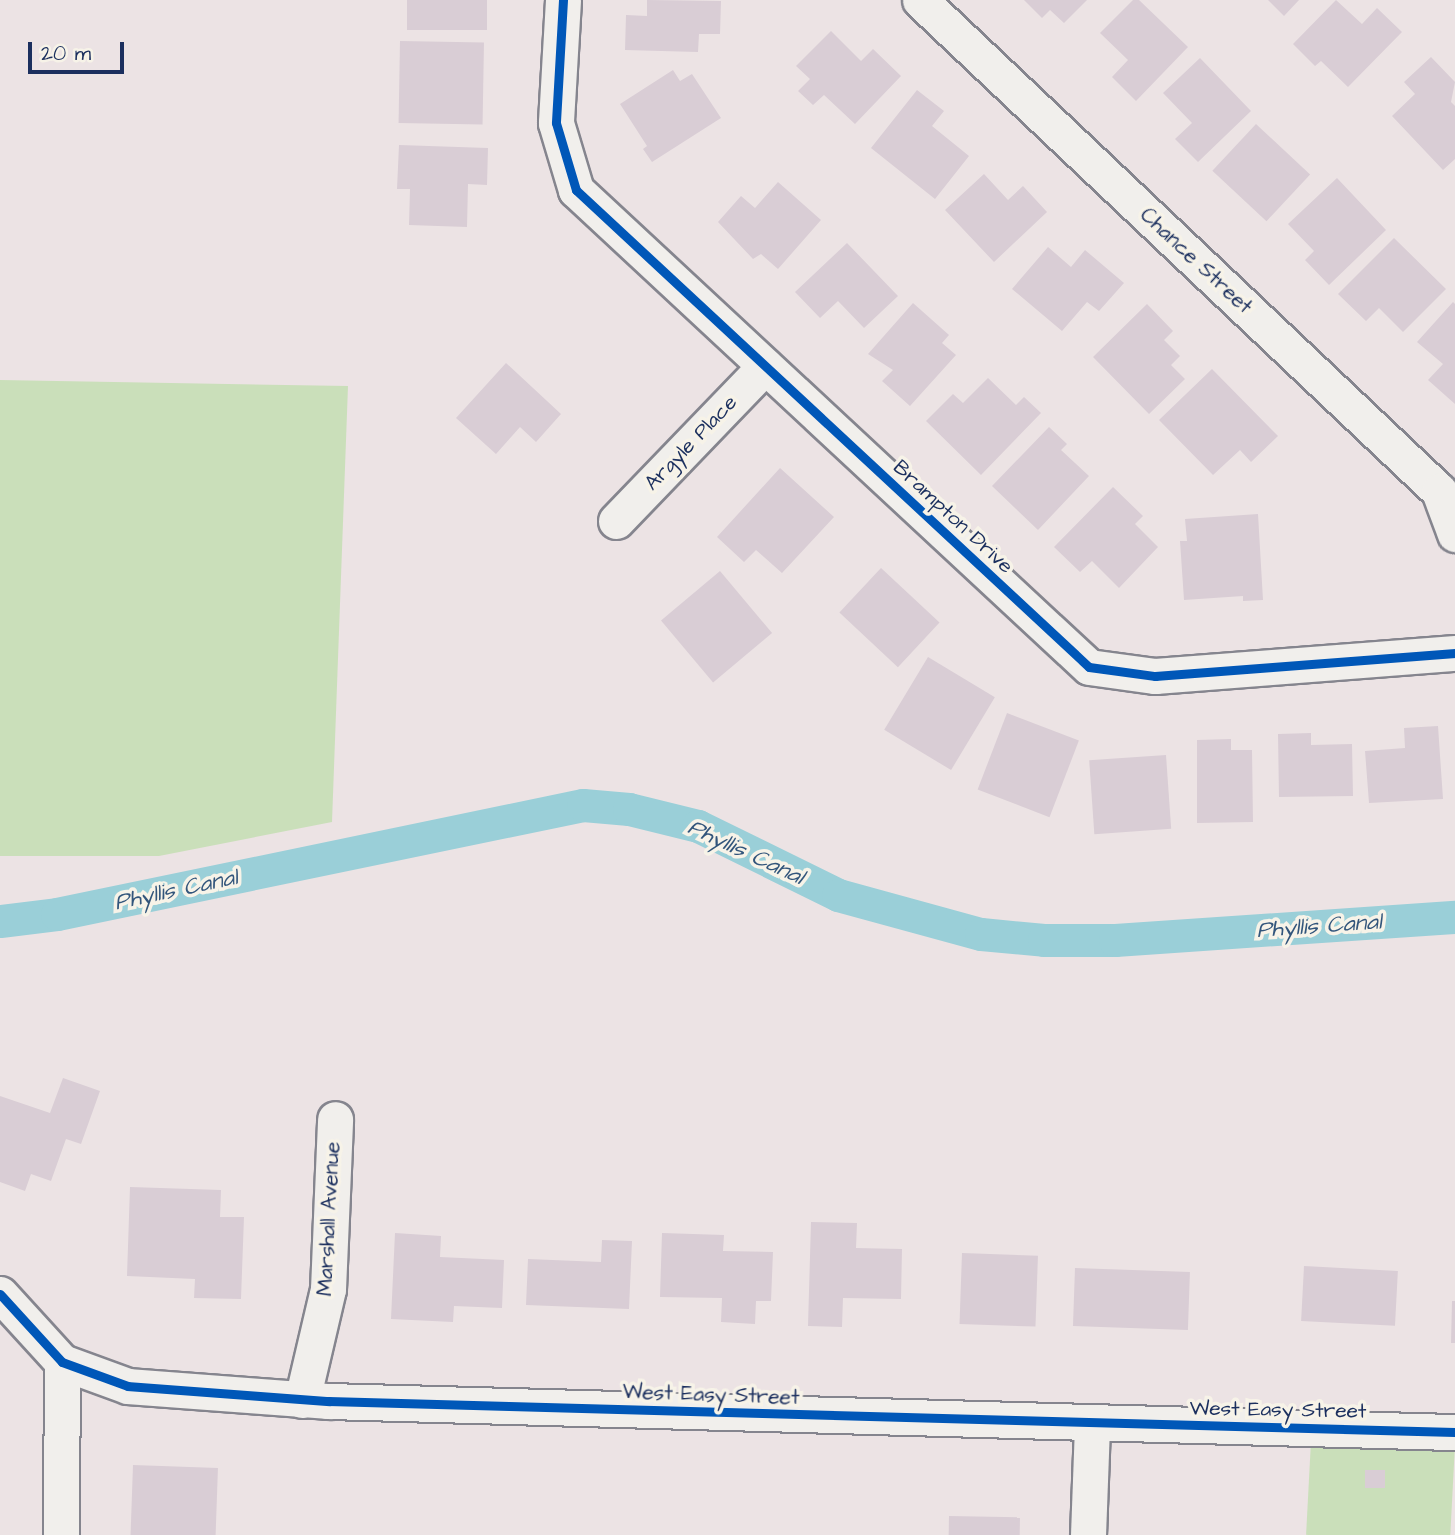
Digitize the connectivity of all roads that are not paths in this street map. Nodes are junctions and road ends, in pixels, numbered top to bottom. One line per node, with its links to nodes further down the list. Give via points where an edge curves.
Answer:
1 (563, 0): 3 (street, Brampton Drive, via 556,123 576,190)
2 (920, 0): 5 (street, Chance Street, via 1439,491)
3 (765, 366): 4 (street, Argyle Place); 6 (street, Brampton Drive, via 1089,667 1155,676)
4 (616, 522)
5 (1455, 534)
6 (1455, 653)
7 (335, 1119): 10 (street, Marshall Avenue, via 328,1289)
8 (0, 1294): 9 (street, West Easy Street)
9 (62, 1362): 10 (street, West Easy Street, via 128,1386); 13 (street)
10 (302, 1400): 11 (street, West Easy Street)
11 (1092, 1424): 12 (street, West Easy Street); 14 (street)
12 (1455, 1432)
13 (61, 1535)
14 (1088, 1535)

